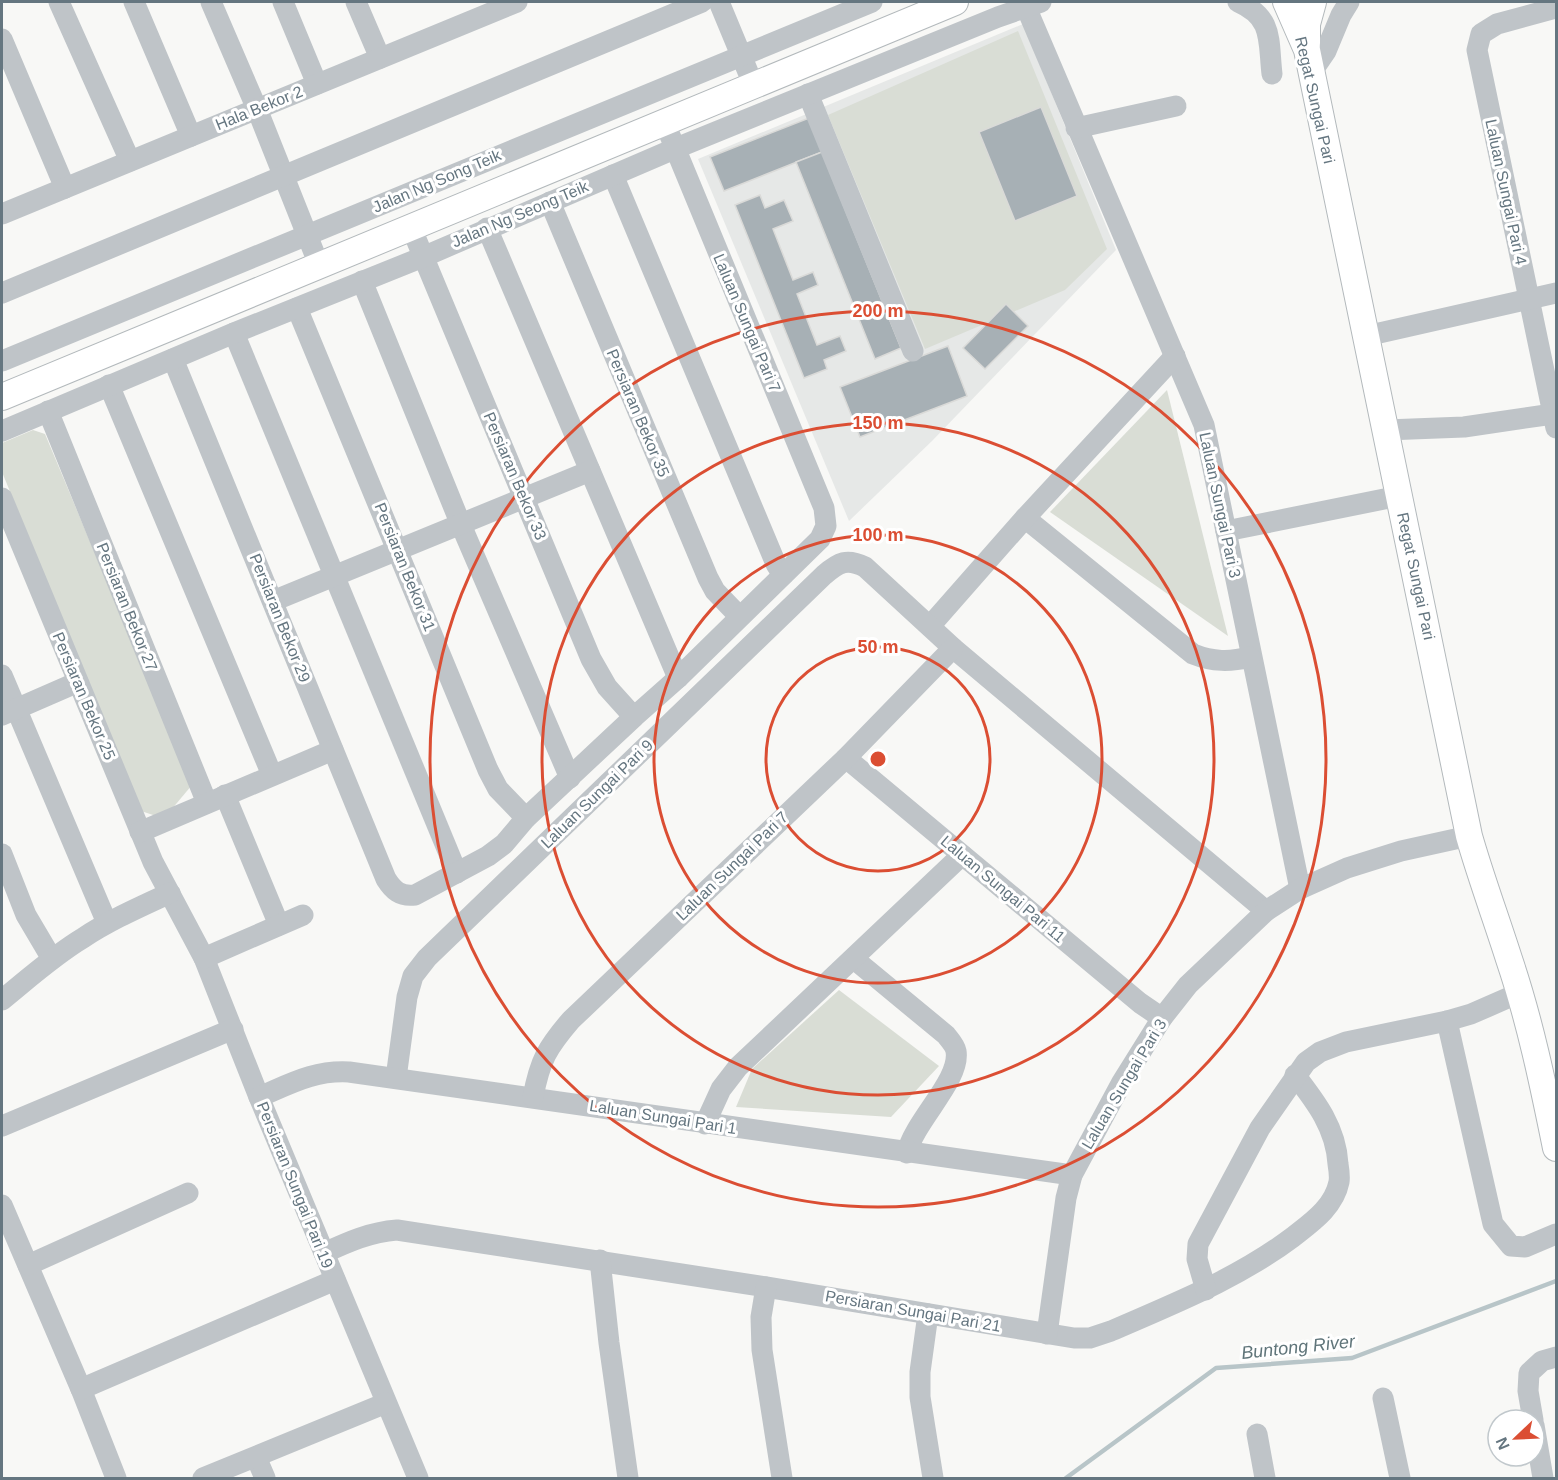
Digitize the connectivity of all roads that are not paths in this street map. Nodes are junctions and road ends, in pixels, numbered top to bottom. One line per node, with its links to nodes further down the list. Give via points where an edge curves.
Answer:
1 (59, 2): 31 (street)
2 (134, 2): 29 (street)
3 (211, 2): 26 (street)
4 (283, 2): 22 (street)
5 (356, 2): 19 (street)
6 (702, 2): 32 (street)
7 (719, 2): 18 (street)
8 (872, 2): 18 (street, Jalan Ng Song Teik)
9 (955, 2): 23 (main road, Jalan Ng Seong Teik)
10 (1238, 2): 21 (street, via 1262,17)
11 (1286, 2): 20 (main road, Regat Sungai Pari)
12 (1313, 2): 20 (main road, via 1306,24)
13 (1349, 2): 20 (street, via 1326,51)
14 (506, 4): 19 (street, Hala Bekor 2)
15 (1033, 4): 24 (street, Jalan Ng Seong Teik); 28 (street, Laluan Sungai Pari 3)
16 (1557, 8): 45 (street, Laluan Sungai Pari 4, via 1497,24 1481,34 1477,50)
17 (2, 39): 34 (street)
18 (741, 55): 23 (street); 39 (street, Jalan Ng Song Teik)
19 (380, 58): 22 (street, Hala Bekor 2)
20 (1309, 61): 48 (main road, Regat Sungai Pari)
21 (1272, 74)
22 (317, 84): 26 (street, Hala Bekor 2)
23 (753, 84): 27 (main road, Jalan Ng Seong Teik)
24 (808, 94): 30 (street, Jalan Ng Seong Teik); 49 (street)
25 (1176, 106): 28 (street)
26 (257, 108): 29 (street, Hala Bekor 2); 32 (street)
27 (664, 121): 30 (street, Laluan Sungai Pari 7); 37 (main road, Jalan Ng Seong Teik)
28 (1076, 128): 50 (street, Laluan Sungai Pari 3)
29 (191, 136): 31 (street, Hala Bekor 2)
30 (675, 148): 33 (street, Jalan Ng Seong Teik); 67 (street, Laluan Sungai Pari 7, via 824,508 826,526 820,539)
31 (130, 161): 34 (street, Hala Bekor 2)
32 (283, 174): 39 (street); 43 (street)
33 (613, 175): 35 (street, Jalan Ng Seong Teik); 67 (street)
34 (65, 188): 36 (street, Hala Bekor 2)
35 (549, 202): 38 (street, Jalan Ng Seong Teik); 70 (street, Persiaran Bekor 35, via 708,578)
36 (2, 212)
37 (411, 227): 40 (street, Persiaran Bekor 33); 41 (main road, Jalan Ng Seong Teik)
38 (487, 228): 40 (street, Jalan Ng Seong Teik); 59 (street)
39 (307, 235): 41 (street); 52 (street, Jalan Ng Song Teik)
40 (423, 256): 42 (street, Jalan Ng Seong Teik); 62 (street, Persiaran Bekor 33)
41 (319, 265): 54 (main road, Jalan Ng Seong Teik)
42 (362, 281): 46 (street, Jalan Ng Seong Teik); 64 (street)
43 (2, 293)
44 (1557, 293): 45 (street)
45 (1528, 299): 48 (street); 56 (street, Laluan Sungai Pari 4)
46 (297, 308): 47 (street, Jalan Ng Seong Teik); 66 (street, Persiaran Bekor 31)
47 (234, 333): 51 (street, Jalan Ng Seong Teik); 68 (street)
48 (1366, 336): 57 (main road, Regat Sungai Pari)
49 (913, 351)
50 (1175, 356): 63 (street); 65 (street, Laluan Sungai Pari 3, via 1204,425)
51 (172, 359): 53 (street, Jalan Ng Seong Teik); 69 (street, Persiaran Bekor 29)
52 (2, 361)
53 (110, 385): 55 (street, Jalan Ng Seong Teik); 81 (street)
54 (2, 397)
55 (48, 411): 58 (street, Jalan Ng Seong Teik); 83 (street, Persiaran Bekor 27)
56 (1555, 421): 57 (street)
57 (1386, 430): 60 (main road, Regat Sungai Pari)
58 (2, 431)
59 (590, 471): 62 (street); 75 (street)
60 (1400, 496): 65 (street); 86 (main road, Regat Sungai Pari)
61 (2, 498): 76 (street, Persiaran Bekor 25)
62 (525, 499): 64 (street); 78 (street, Persiaran Bekor 33, via 591,659 607,687)
63 (1025, 518): 71 (street); 73 (street, via 1194,654 1222,662)
64 (461, 525): 66 (street); 82 (street)
65 (1226, 531): 73 (street, Laluan Sungai Pari 3)
66 (398, 551): 68 (street); 84 (street, Persiaran Bekor 31, via 488,771 498,789)
67 (783, 575): 70 (street)
68 (335, 577): 69 (street); 89 (street)
69 (273, 601): 79 (street, Persiaran Bekor 29)
70 (739, 616): 75 (street)
71 (930, 626): 72 (street); 105 (street, Laluan Sungai Pari 9, via 865,567 854,561 834,566 428,958 413,976 407,997)
72 (953, 648): 80 (street, Laluan Sungai Pari 7); 92 (street)
73 (1251, 657): 90 (street, Laluan Sungai Pari 3)
74 (2, 675): 77 (street)
75 (678, 678): 78 (street)
76 (78, 682): 77 (street); 85 (street, Persiaran Bekor 25)
77 (9, 713): 94 (street)
78 (634, 717): 82 (street)
79 (333, 750): 81 (street); 89 (street, Persiaran Bekor 29, via 392,888 406,896 415,895)
80 (846, 758): 88 (street, Laluan Sungai Pari 11); 107 (street, Laluan Sungai Pari 7, via 571,1020 551,1043 540,1066)
81 (272, 775): 83 (street)
82 (570, 778): 84 (street)
83 (216, 799): 85 (street); 95 (street, Persiaran Bekor 27)
84 (526, 818): 89 (street, via 504,844)
85 (140, 832): 91 (street, Persiaran Bekor 25)
86 (1469, 836): 90 (street, Laluan Sungai Pari 3, via 1401,851 1347,868); 99 (main road, Regat Sungai Pari)
87 (2, 854): 97 (street, via 26,915)
88 (962, 855): 98 (street); 101 (street, Laluan Sungai Pari 11, via 1140,1004)
89 (457, 873)
90 (1300, 889): 92 (street, Laluan Sungai Pari 3)
91 (170, 893): 94 (street); 96 (street, Persiaran Sungai Pari 19)
92 (1266, 911): 101 (street, Laluan Sungai Pari 3, via 1188,985)
93 (303, 915): 95 (street)
94 (107, 923): 97 (street)
95 (279, 925): 96 (street)
96 (204, 958): 103 (street, Persiaran Sungai Pari 19)
97 (52, 959): 100 (street)
98 (854, 959): 109 (street, via 738,1067 721,1089); 112 (street, via 946,1035 956,1049 956,1067 915,1132)
99 (1519, 993): 102 (street); 108 (main road, Regat Sungai Pari)
100 (2, 1000)
101 (1162, 1018): 113 (street, Laluan Sungai Pari 3)
102 (1447, 1021): 104 (street, via 1346,1042 1320,1052); 116 (street, via 1492,1224 1511,1246 1526,1247)
103 (233, 1029): 106 (street, Persiaran Sungai Pari 19); 110 (street)
104 (1300, 1068): 122 (street, via 1260,1128 1198,1244 1197,1259); 122 (street, Persiaran Sungai Pari 21, via 1331,1131 1338,1155 1340,1180 1333,1200 1315,1220 1268,1255)
105 (396, 1078): 106 (street, Laluan Sungai Pari 1, via 330,1071); 107 (street, Laluan Sungai Pari 1)
106 (259, 1097): 117 (street, Persiaran Sungai Pari 19)
107 (533, 1097): 109 (street, Laluan Sungai Pari 1)
108 (1553, 1110): 111 (main road, Regat Sungai Pari)
109 (705, 1124): 112 (street, Laluan Sungai Pari 1)
110 (2, 1126)
111 (1557, 1148)
112 (907, 1153): 113 (street, Laluan Sungai Pari 1)
113 (1072, 1175): 124 (street, Laluan Sungai Pari 3)
114 (188, 1193): 119 (street)
115 (2, 1205): 119 (street)
116 (1557, 1234)
117 (324, 1253): 118 (street, Persiaran Sungai Pari 21, via 363,1236 398,1230); 120 (street, Persiaran Sungai Pari 19)
118 (600, 1260): 121 (street, Persiaran Sungai Pari 21); 136 (street)
119 (28, 1265): 126 (street)
120 (334, 1280): 126 (street); 128 (street, Persiaran Sungai Pari 19)
121 (766, 1287): 123 (street, Persiaran Sungai Pari 21); 137 (street, via 761,1317 762,1350)
122 (1206, 1290): 124 (street, Persiaran Sungai Pari 21, via 1090,1338)
123 (928, 1314): 124 (street, Persiaran Sungai Pari 21); 138 (street, via 920,1389)
124 (1047, 1334)
125 (1557, 1357): 129 (street, via 1542,1361 1529,1373)
126 (81, 1389): 132 (street)
127 (1383, 1398): 140 (street)
128 (386, 1403): 131 (street); 135 (street, Persiaran Sungai Pari 19)
129 (1531, 1408)
130 (1257, 1434): 139 (street)
131 (256, 1457): 133 (street); 134 (street)
132 (116, 1479)
133 (203, 1479)
134 (265, 1479)
135 (418, 1479)
136 (628, 1479)
137 (782, 1479)
138 (933, 1479)
139 (1265, 1479)
140 (1400, 1479)

